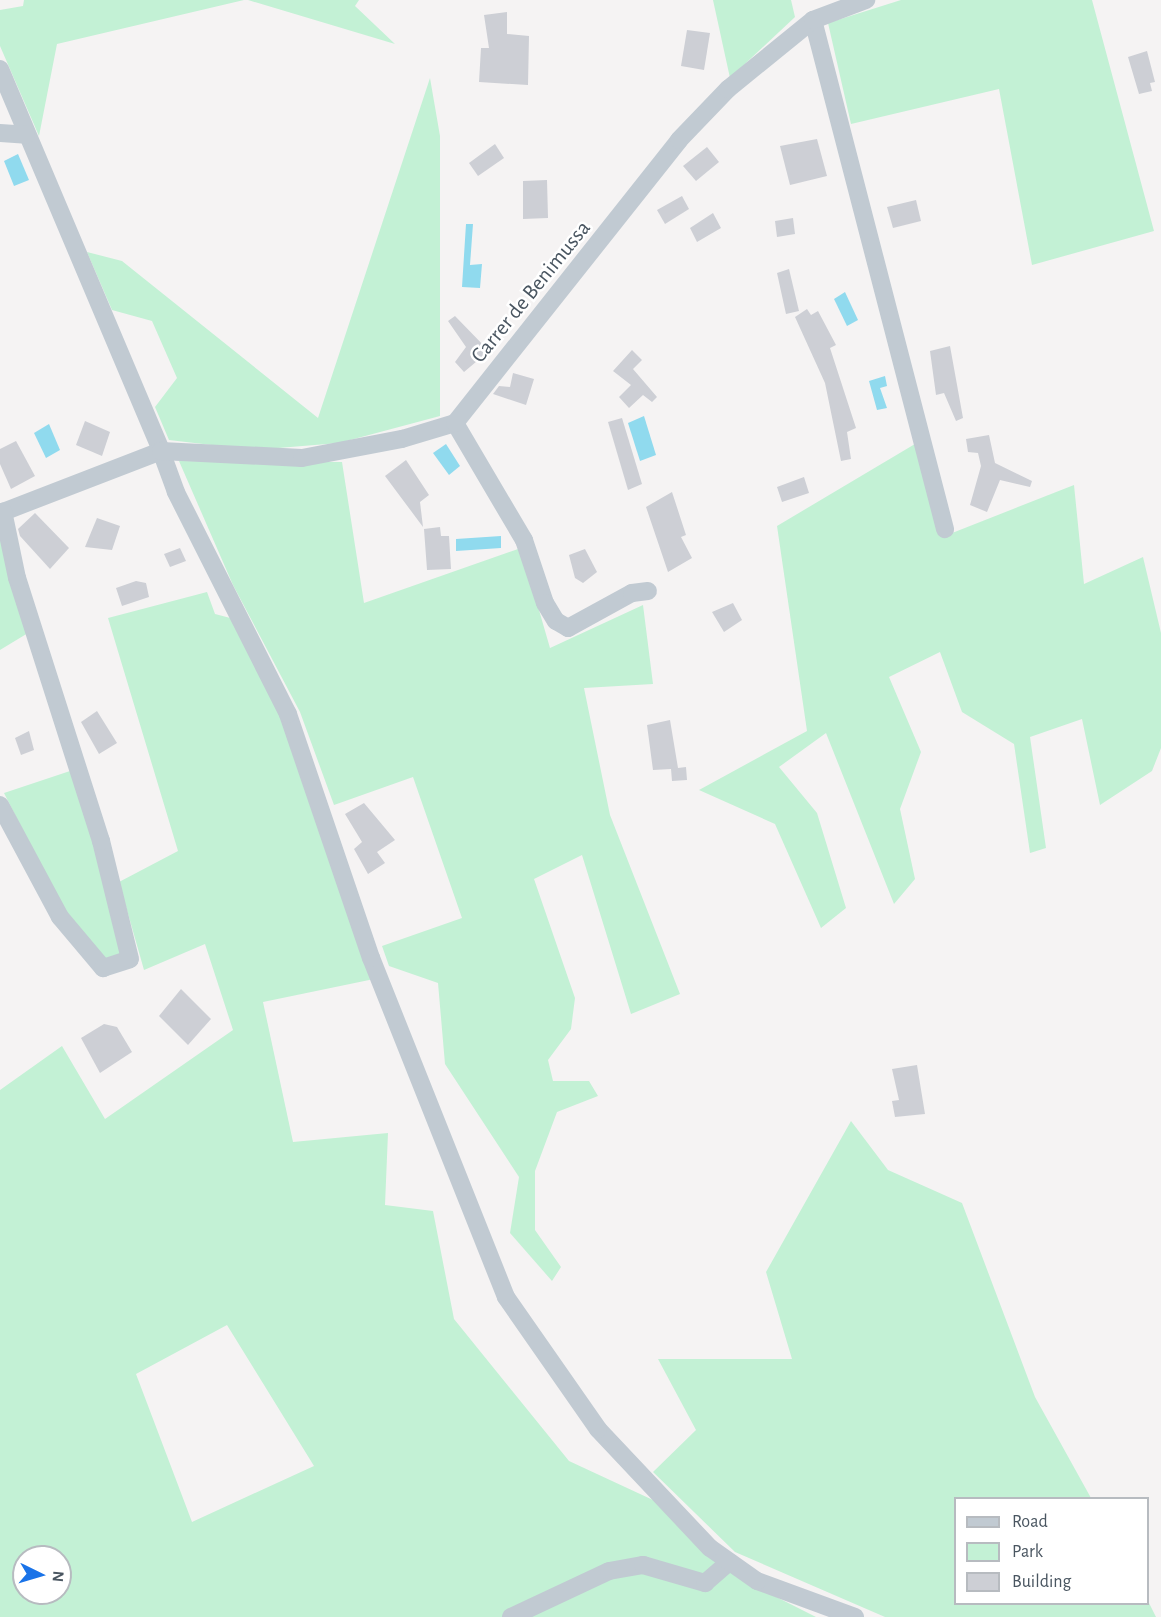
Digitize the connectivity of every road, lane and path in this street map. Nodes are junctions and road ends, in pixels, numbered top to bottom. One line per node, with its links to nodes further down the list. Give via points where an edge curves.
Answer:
1 (866, 0): 2 (street, Carrer de Benimussa)
2 (813, 20): 6 (street, Carrer de Benimussa, via 728,89 679,140); 9 (street)
3 (0, 69): 5 (street)
4 (0, 133): 5 (street)
5 (26, 135): 7 (street)
6 (455, 423): 7 (street, via 402,440 302,458); 10 (street, via 524,540 545,603 556,621 568,628 632,593)
7 (161, 451): 8 (street); 12 (street, via 176,492 288,714 371,958 507,1297 598,1429)
8 (2, 512): 11 (street, via 17,578 101,841 130,959 103,968 60,917)
9 (945, 530)
10 (648, 591)
11 (0, 805)
12 (729, 1562): 13 (street, via 705,1583 643,1565 609,1571); 14 (street, via 756,1581)
13 (512, 1617)
14 (855, 1617)

